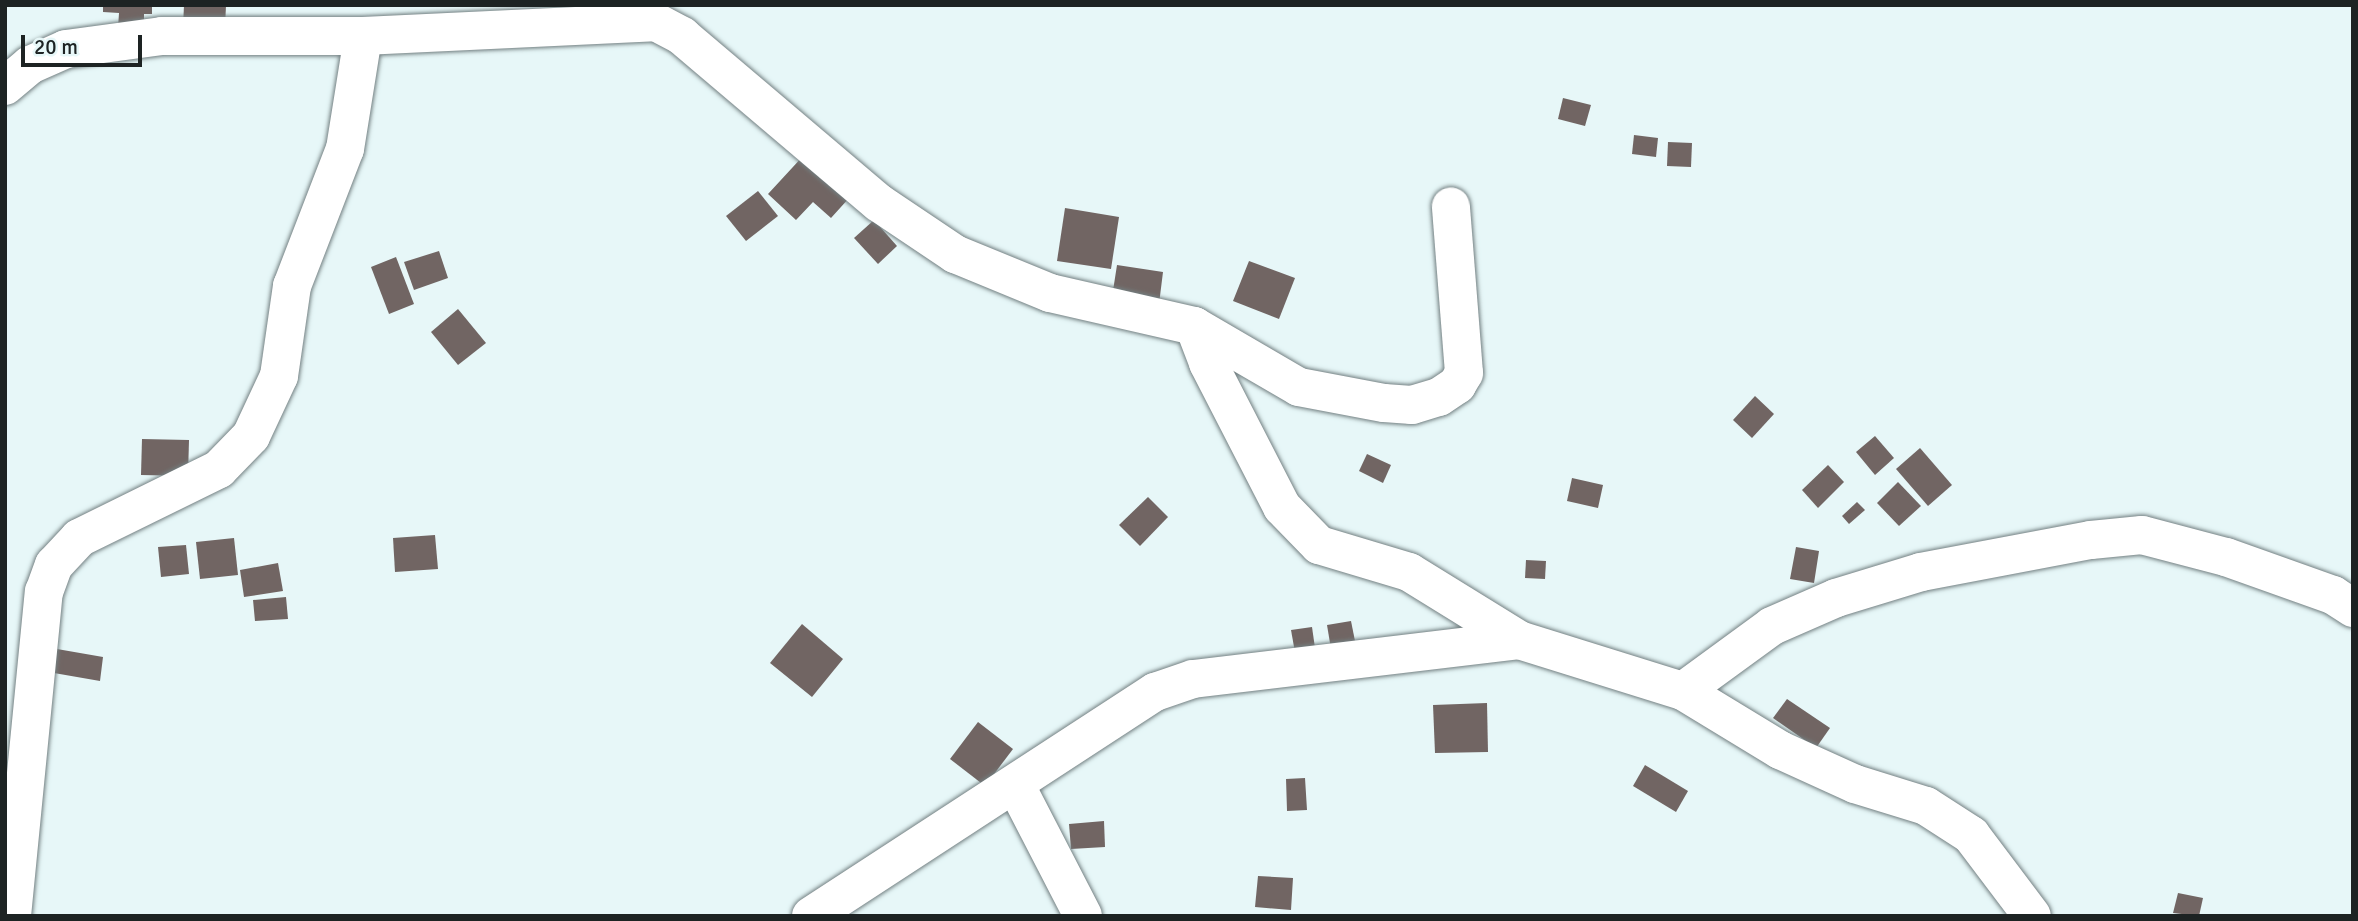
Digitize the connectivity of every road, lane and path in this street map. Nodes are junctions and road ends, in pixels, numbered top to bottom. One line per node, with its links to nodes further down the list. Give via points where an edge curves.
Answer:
1 (667, 13): 2 (street); 5 (street, via 682,36 879,203 955,254 1050,293)
2 (363, 36): 3 (street, via 162,36 66,48 30,65); 10 (street, via 345,149 292,286 279,376 251,436 219,469 79,538 54,565 44,592)
3 (5, 86)
4 (1451, 207): 5 (street, via 1464,373 1457,386 1439,397 1412,405 1384,403 1299,387)
5 (1195, 326): 7 (street, via 1208,363 1282,507 1300,529 1319,545 1409,572)
6 (2353, 608): 8 (street, via 2333,595 2143,535 2091,540 1921,572 1836,598 1772,626)
7 (1519, 640): 8 (street); 9 (street, via 1193,679 1155,692)
8 (1683, 691): 13 (street, via 1780,750 1855,784 1926,806 1946,818 1971,835)
9 (1015, 784): 11 (street); 12 (street)
10 (12, 916)
11 (811, 916)
12 (1083, 916)
13 (2032, 916)

